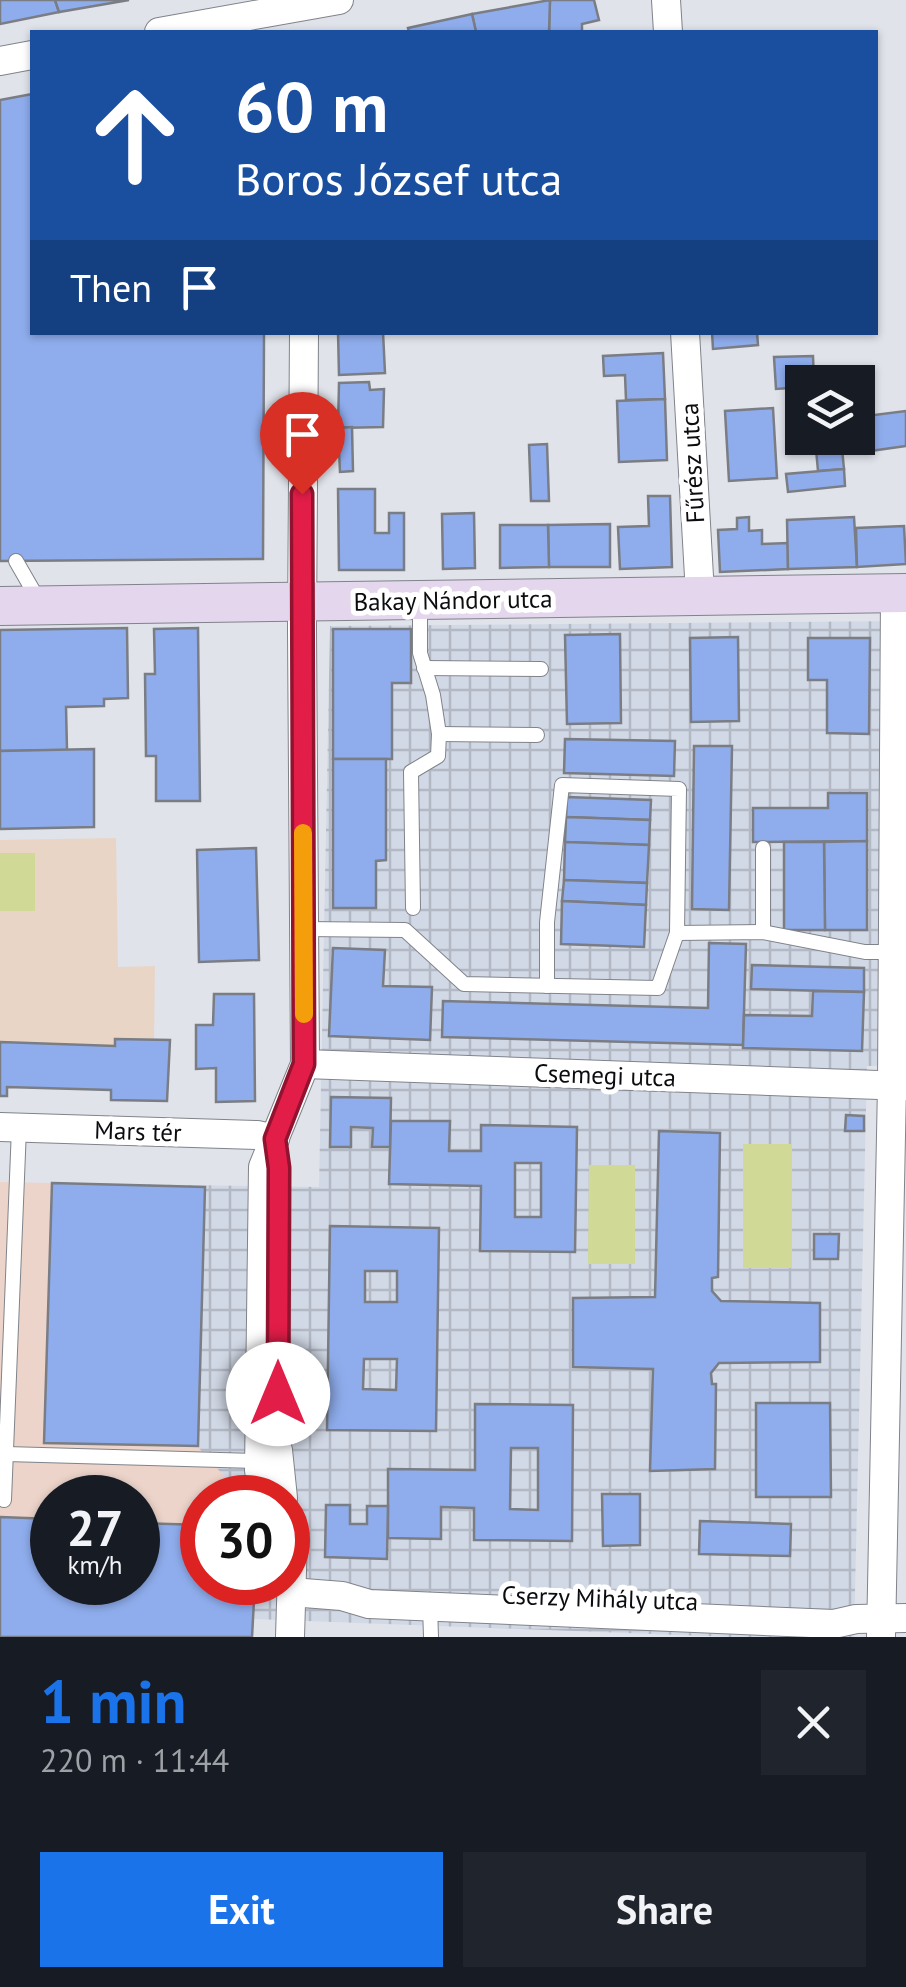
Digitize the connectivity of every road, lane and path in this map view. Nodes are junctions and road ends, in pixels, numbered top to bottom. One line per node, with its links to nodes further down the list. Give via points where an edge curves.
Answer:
1 (339, 0): 3 (street)
2 (666, 0): 5 (street)
3 (306, 13): 4 (street)
4 (174, 30)
5 (668, 30)
6 (30, 56): 7 (street)
7 (0, 61)
8 (304, 335): 14 (street)
9 (685, 335): 12 (street, Fűrész utca)
10 (16, 561): 16 (lane)
11 (900, 593): 12 (street, Bakay Nándor utca); 26 (street)
12 (700, 594): 13 (street, Bakay Nándor utca)
13 (420, 600): 14 (street, Bakay Nándor utca); 17 (lane)
14 (302, 603): 16 (street, Bakay Nándor utca); 23 (street)
15 (0, 606): 16 (street, Bakay Nándor utca)
16 (42, 606)
17 (424, 668): 18 (lane); 19 (lane)
18 (540, 669)
19 (438, 734): 20 (lane); 22 (lane, via 438,756 411,772)
20 (538, 735)
21 (764, 848): 24 (lane)
22 (413, 908)
23 (304, 929): 27 (lane, via 405,930 464,984); 28 (street)
24 (763, 932): 25 (lane); 26 (lane)
25 (677, 934): 27 (lane, via 658,988); 27 (lane, via 679,789 562,785)
26 (893, 952): 29 (street)
27 (547, 986)
28 (304, 1064): 29 (street, Csemegi utca); 31 (street)
29 (899, 1086): 41 (street)
30 (10, 1128): 31 (street, Mars tér); 32 (lane)
31 (275, 1139): 33 (street, via 263,1167); 35 (street)
32 (6, 1454): 33 (lane); 36 (lane)
33 (259, 1461): 34 (street)
34 (261, 1475)
35 (279, 1475)
36 (4, 1500)
37 (310, 1591): 38 (street, Cserzy Mihály utca)
38 (342, 1596): 40 (street, Cserzy Mihály utca, via 368,1604); 41 (street, Cserzy Mihály utca, via 369,1588 835,1607)
39 (289, 1605): 42 (street)
40 (430, 1606): 41 (street, Cserzy Mihály utca); 43 (lane)
41 (881, 1623)
42 (290, 1637)
43 (431, 1637)

